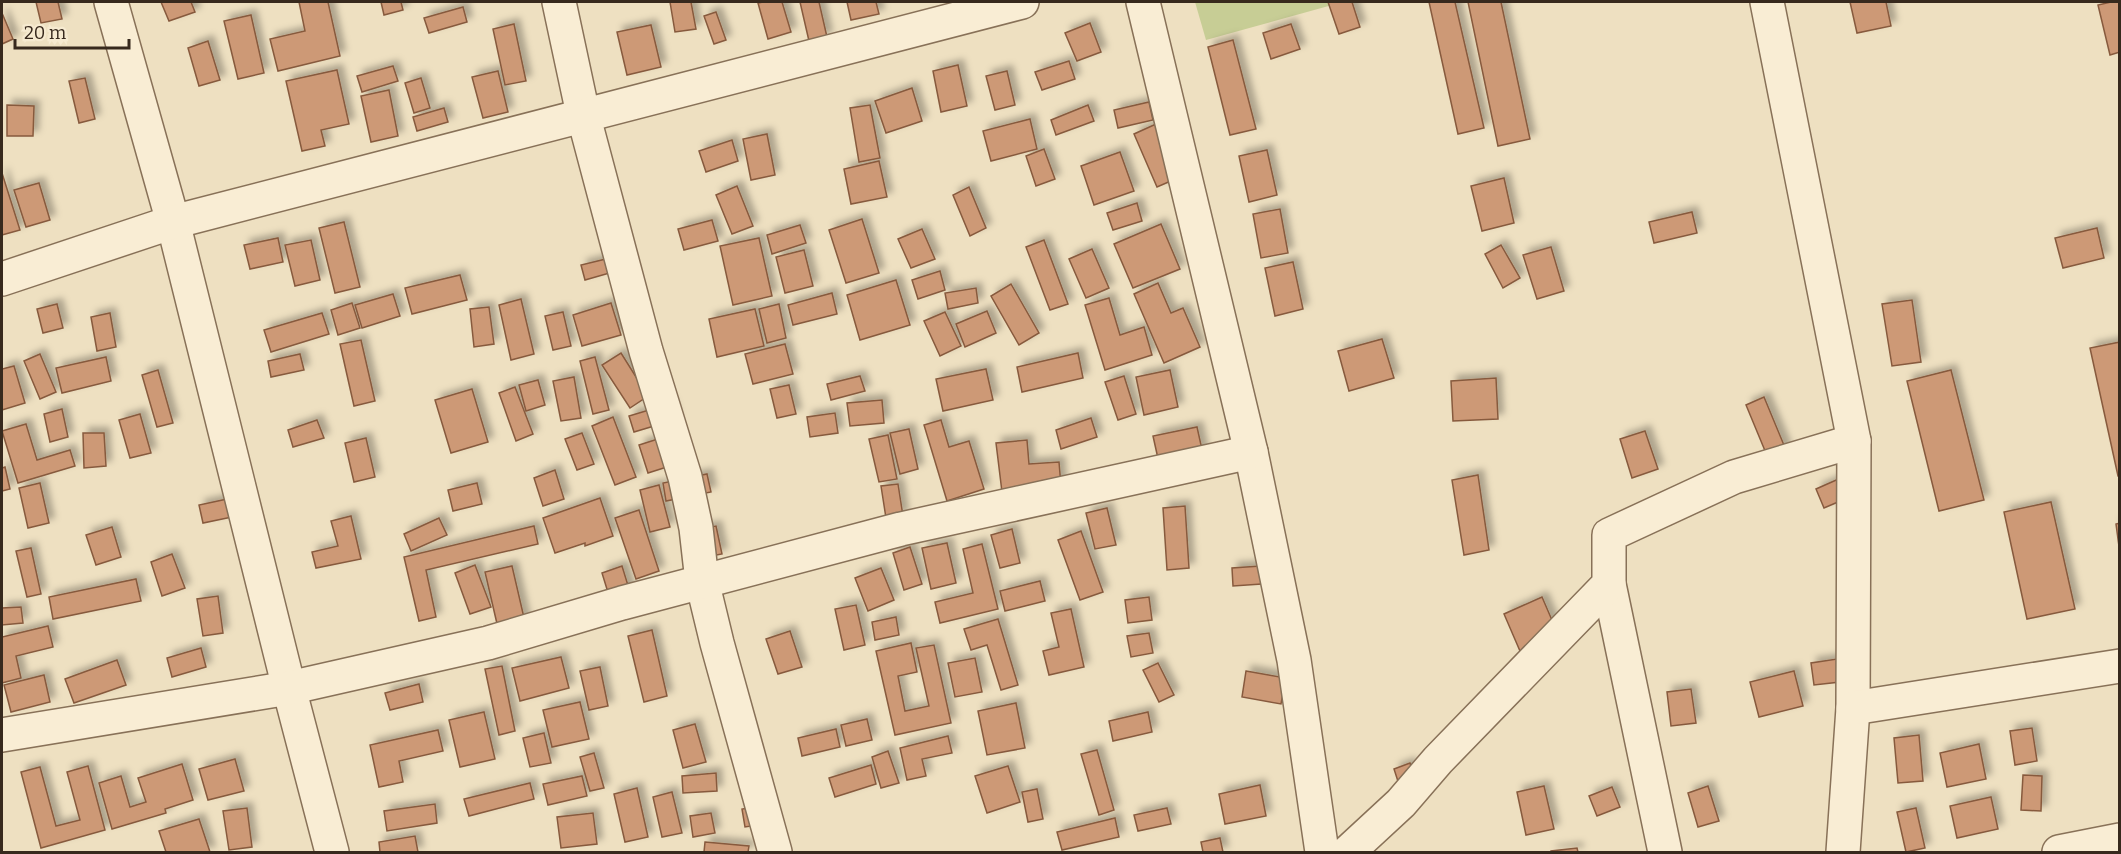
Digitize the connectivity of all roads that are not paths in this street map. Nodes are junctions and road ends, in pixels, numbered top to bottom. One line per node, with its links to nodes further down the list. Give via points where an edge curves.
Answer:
1 (111, 2): 7 (street)
2 (559, 2): 6 (street)
3 (1022, 2): 6 (street)
4 (1143, 2): 10 (street)
5 (1767, 2): 9 (street)
6 (583, 114): 7 (street); 11 (street, via 646,351 685,477)
7 (173, 222): 8 (street); 14 (street)
8 (2, 279)
9 (1854, 441): 12 (street, via 1734,477 1609,535); 15 (street)
10 (1251, 453): 11 (street, via 902,529); 20 (street, via 1294,660)
11 (702, 582): 14 (street, via 497,641); 19 (street)
12 (1609, 584): 21 (street, via 1401,802); 22 (street)
13 (2120, 666): 15 (street)
14 (289, 688): 16 (street); 18 (street)
15 (1853, 708): 23 (street)
16 (2, 735)
17 (2120, 840): 24 (street)
18 (332, 852)
19 (775, 852)
20 (1322, 852)
21 (1348, 852)
22 (1665, 852)
23 (1843, 852)
24 (2060, 852)

